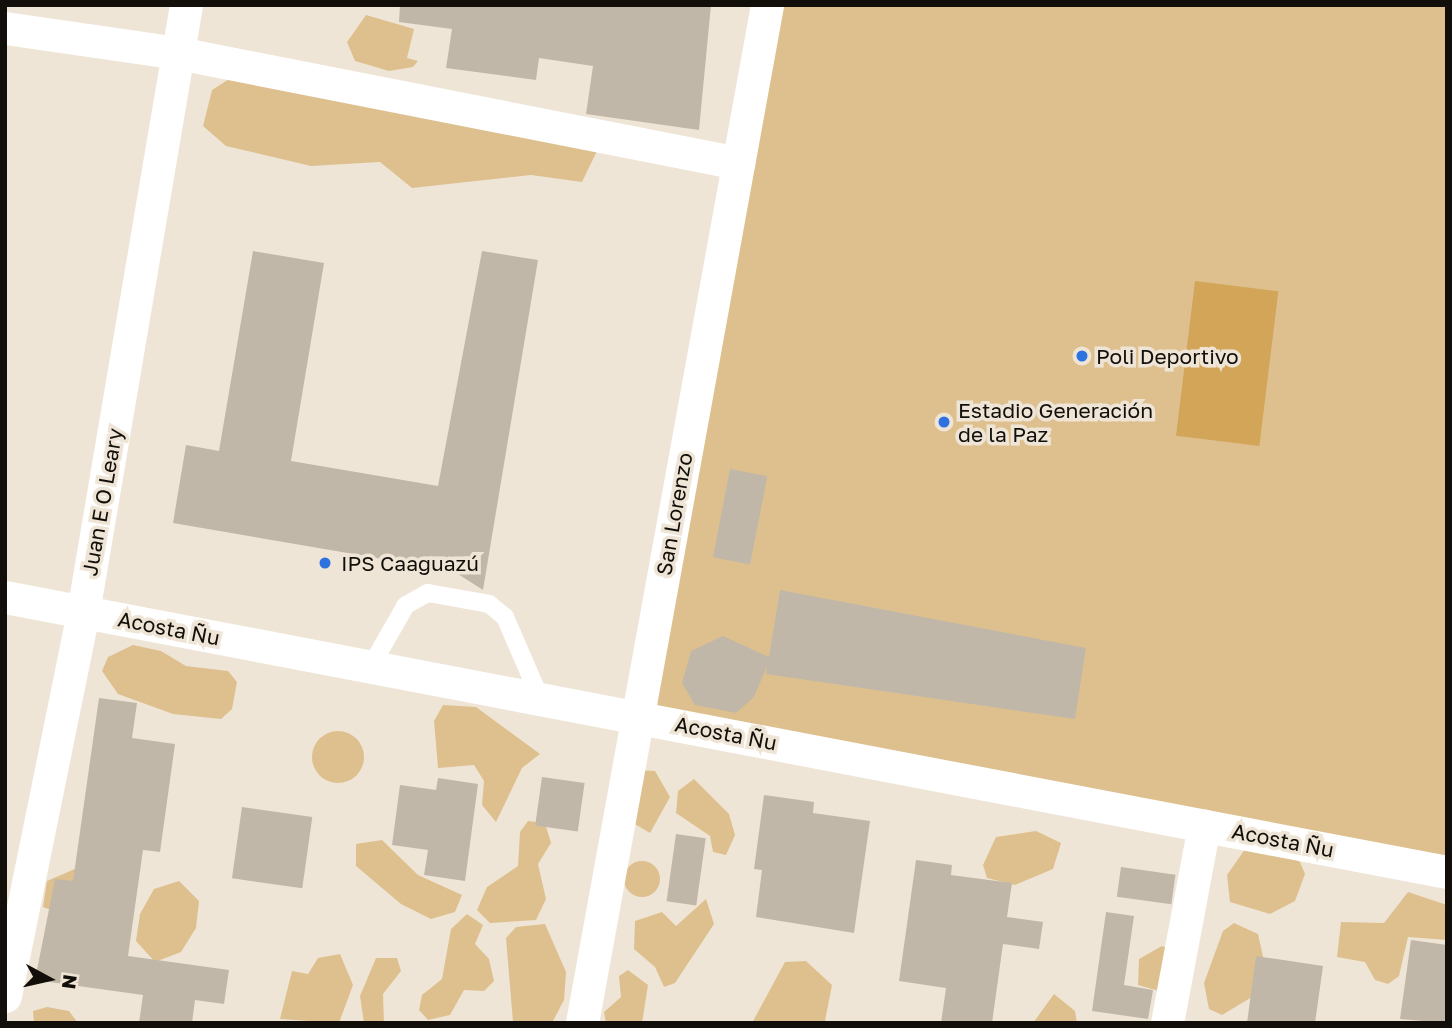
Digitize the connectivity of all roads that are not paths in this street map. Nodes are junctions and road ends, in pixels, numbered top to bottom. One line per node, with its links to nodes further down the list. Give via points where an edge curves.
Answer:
1 (186, 5): 4 (street, Juan E O Leary)
2 (767, 5): 5 (street, San Lorenzo)
3 (5, 28): 4 (street)
4 (178, 53): 5 (street); 7 (street, Juan E O Leary)
5 (738, 163): 10 (street, San Lorenzo)
6 (5, 597): 7 (street, Acosta Ñu)
7 (83, 612): 8 (street, Acosta Ñu); 13 (street, Juan E O Leary)
8 (370, 666): 9 (street, Acosta Ñu); 9 (lane, via 406,605 428,593 489,604 505,617)
9 (540, 698): 10 (street, Acosta Ñu)
10 (636, 716): 11 (street, Acosta Ñu); 14 (street, San Lorenzo)
11 (1204, 825): 12 (street, Acosta Ñu); 15 (street)
12 (1447, 872)
13 (5, 996)
14 (582, 1023)
15 (1167, 1023)

